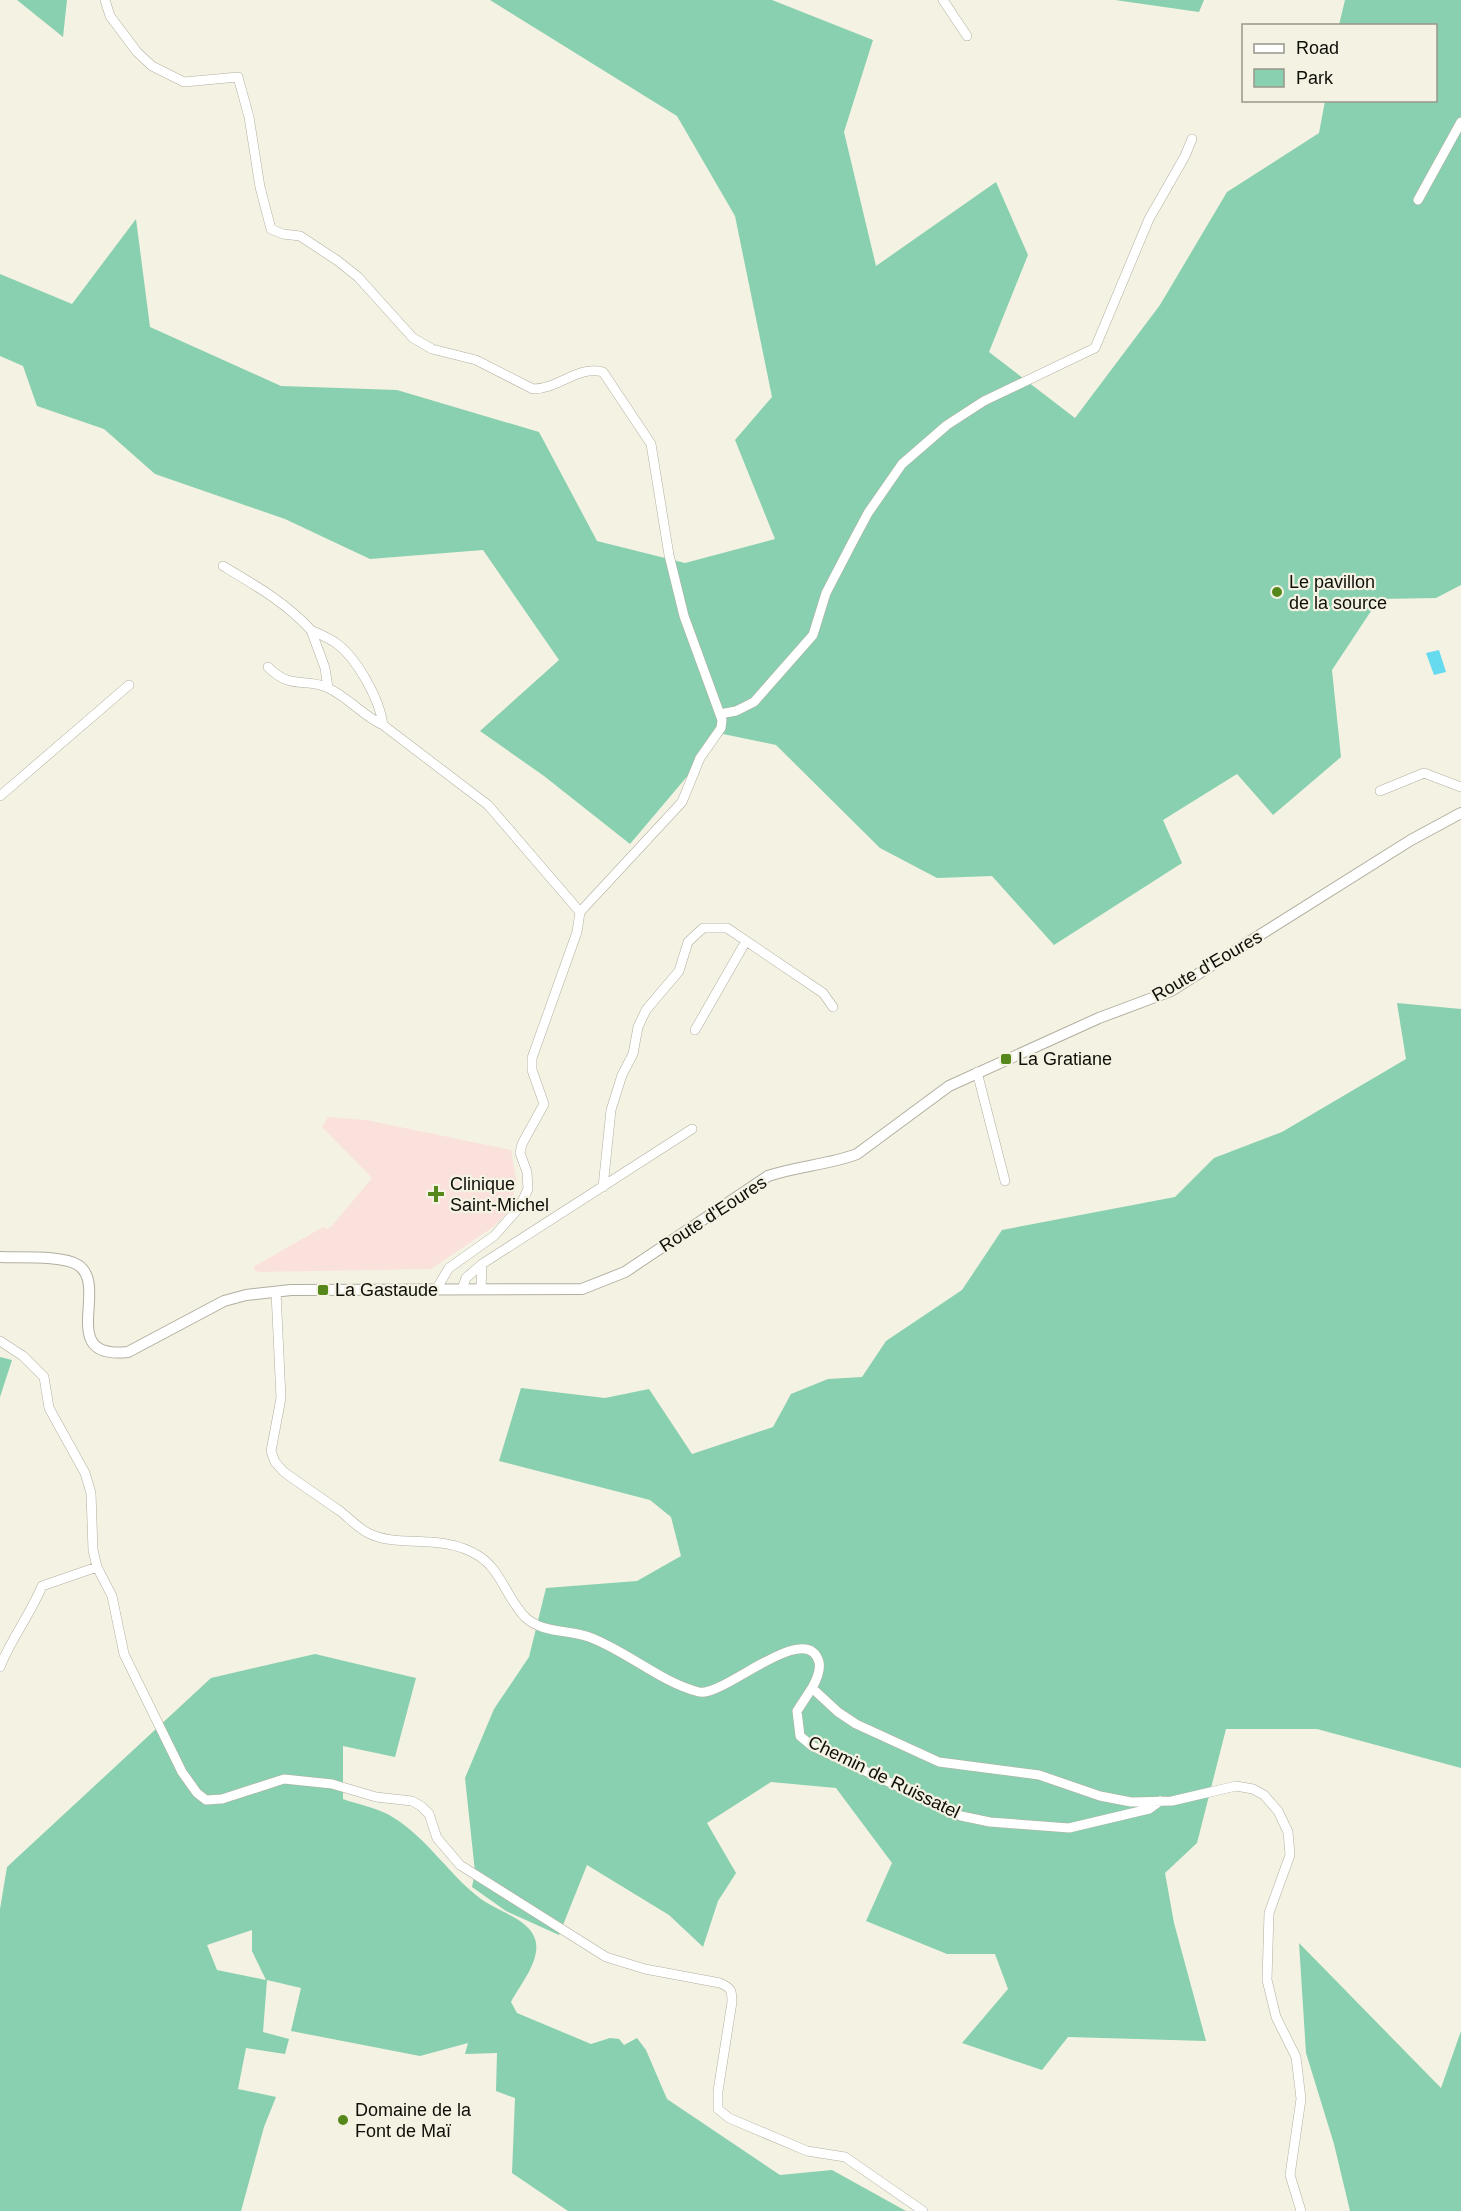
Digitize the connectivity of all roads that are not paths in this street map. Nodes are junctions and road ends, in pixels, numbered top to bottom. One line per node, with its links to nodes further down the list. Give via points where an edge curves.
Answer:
1 (105, 0): 12 (street, via 110,16 152,66 184,82 238,76 271,229 300,236 338,261 413,338 432,349 476,360 533,389 559,383 584,370 603,372 651,444 684,616)
2 (943, 0): 3 (street)
3 (967, 36)
4 (1461, 122): 6 (street)
5 (1192, 139): 12 (street, via 1149,219 1095,348 984,402 947,425 911,456 868,513 826,593 813,635 754,702)
6 (1418, 200)
7 (223, 566): 8 (street, via 268,592)
8 (311, 630): 11 (street); 13 (street, via 337,643 351,659 380,706)
9 (268, 667): 11 (street, via 282,679)
10 (129, 685): 16 (street)
11 (328, 688): 13 (street)
12 (720, 714): 18 (street, via 721,728 700,758 682,802)
13 (383, 725): 18 (street, via 488,805)
14 (1461, 787): 15 (street, via 1424,773)
15 (1380, 791)
16 (0, 796)
17 (1461, 813): 22 (street, Route d'Eoures, via 1171,991)
18 (580, 912): 28 (street, via 577,932 532,1058 532,1070 544,1104 520,1153 528,1189 519,1208 494,1236 449,1268)
19 (746, 941): 20 (street, via 823,993); 21 (street); 25 (street, via 727,928 703,928 688,942 674,978 646,1010 611,1110)
20 (833, 1007)
21 (695, 1030)
22 (977, 1072): 24 (street); 30 (street, Route d'Eoures, via 948,1086 857,1154 768,1176 625,1272 604,1282 557,1290)
23 (692, 1129): 25 (street)
24 (1005, 1181)
25 (603, 1187): 27 (street)
26 (0, 1257): 31 (street, Route d'Eoures, via 78,1266 87,1275 89,1287 89,1334 105,1351 115,1353 128,1352 224,1300)
27 (482, 1264): 29 (street, via 466,1278); 30 (street)
28 (437, 1288): 29 (street, Route d'Eoures); 31 (street, Route d'Eoures)
29 (462, 1289): 30 (street, Route d'Eoures)
30 (481, 1289)
31 (276, 1292): 35 (street, Chemin de Ruissatel, via 281,1398 271,1451 284,1472 369,1534 443,1541 480,1557 495,1571 512,1602 527,1619 546,1628 587,1636 687,1688 709,1692 787,1650 800,1649 819,1660)
32 (0, 1341): 33 (street, via 45,1377 49,1408 85,1473 91,1493)
33 (97, 1567): 34 (street, via 42,1586); 37 (street, via 112,1596 128,1663 182,1772 197,1793 206,1800 222,1799 293,1778 421,1806 429,1814 437,1838 460,1865 606,1957 729,1987 732,2002 718,2109 729,2118 807,2151 845,2157)
34 (0, 1667)
35 (812, 1688): 36 (street, Chemin de Ruissatel, via 856,1724 939,1762 1039,1775 1131,1802); 36 (street, Chemin de Ruissatel, via 797,1711 800,1736 812,1746 962,1816 1069,1828 1149,1809)
36 (1160, 1801): 38 (street, Chemin de Ruissatel, via 1172,1802 1236,1786 1253,1789 1278,1811 1288,1832 1290,1854 1269,1913 1267,1980 1276,2018 1296,2057 1301,2099 1290,2175)
37 (923, 2211)
38 (1301, 2211)

